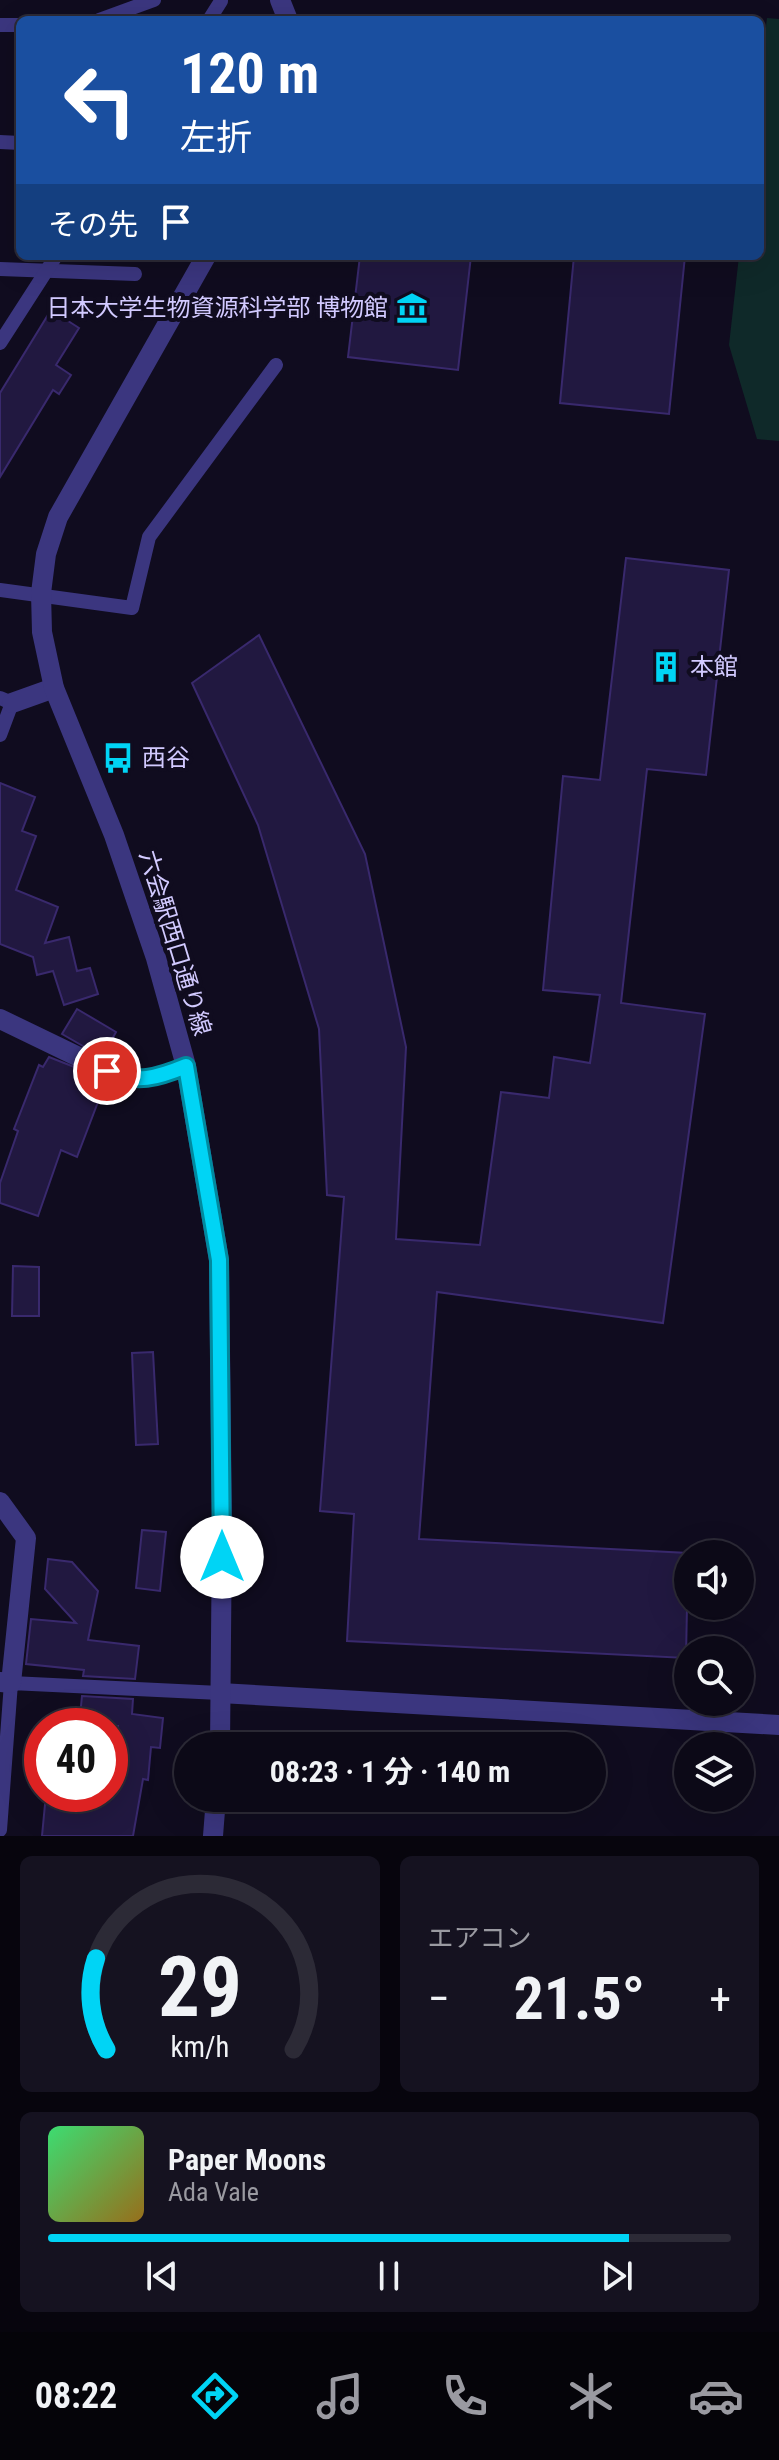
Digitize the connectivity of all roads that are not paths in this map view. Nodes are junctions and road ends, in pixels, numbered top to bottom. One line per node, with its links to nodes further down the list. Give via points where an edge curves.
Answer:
1 (154, 0): 2 (lane)
2 (110, 16)
3 (53, 260): 6 (lane)
4 (204, 260): 11 (street, 六会駅西口通り線, via 58,517)
5 (0, 269): 6 (lane)
6 (47, 270): 7 (lane); 8 (lane)
7 (135, 274)
8 (0, 343)
9 (276, 365): 11 (lane, via 149,537 132,608)
10 (0, 590): 11 (lane)
11 (41, 593): 12 (street, 六会駅西口通り線, via 42,632)
12 (54, 688): 13 (street); 17 (street, 六会駅西口通り線, via 114,835)
13 (6, 701): 14 (lane)
14 (0, 735)
15 (0, 1019): 16 (street)
16 (87, 1061): 17 (lane, via 127,1080 155,1079)
17 (186, 1066): 20 (street, 六会駅西口通り線, via 219,1260)
18 (0, 1502): 19 (street, via 26,1538)
19 (6, 1683): 20 (lane); 24 (lane)
20 (220, 1693): 21 (street); 22 (street, 六会駅西口通り線)
21 (779, 1725)
22 (220, 1732)
23 (215, 1812): 25 (street)
24 (0, 1830)
25 (213, 1836)

